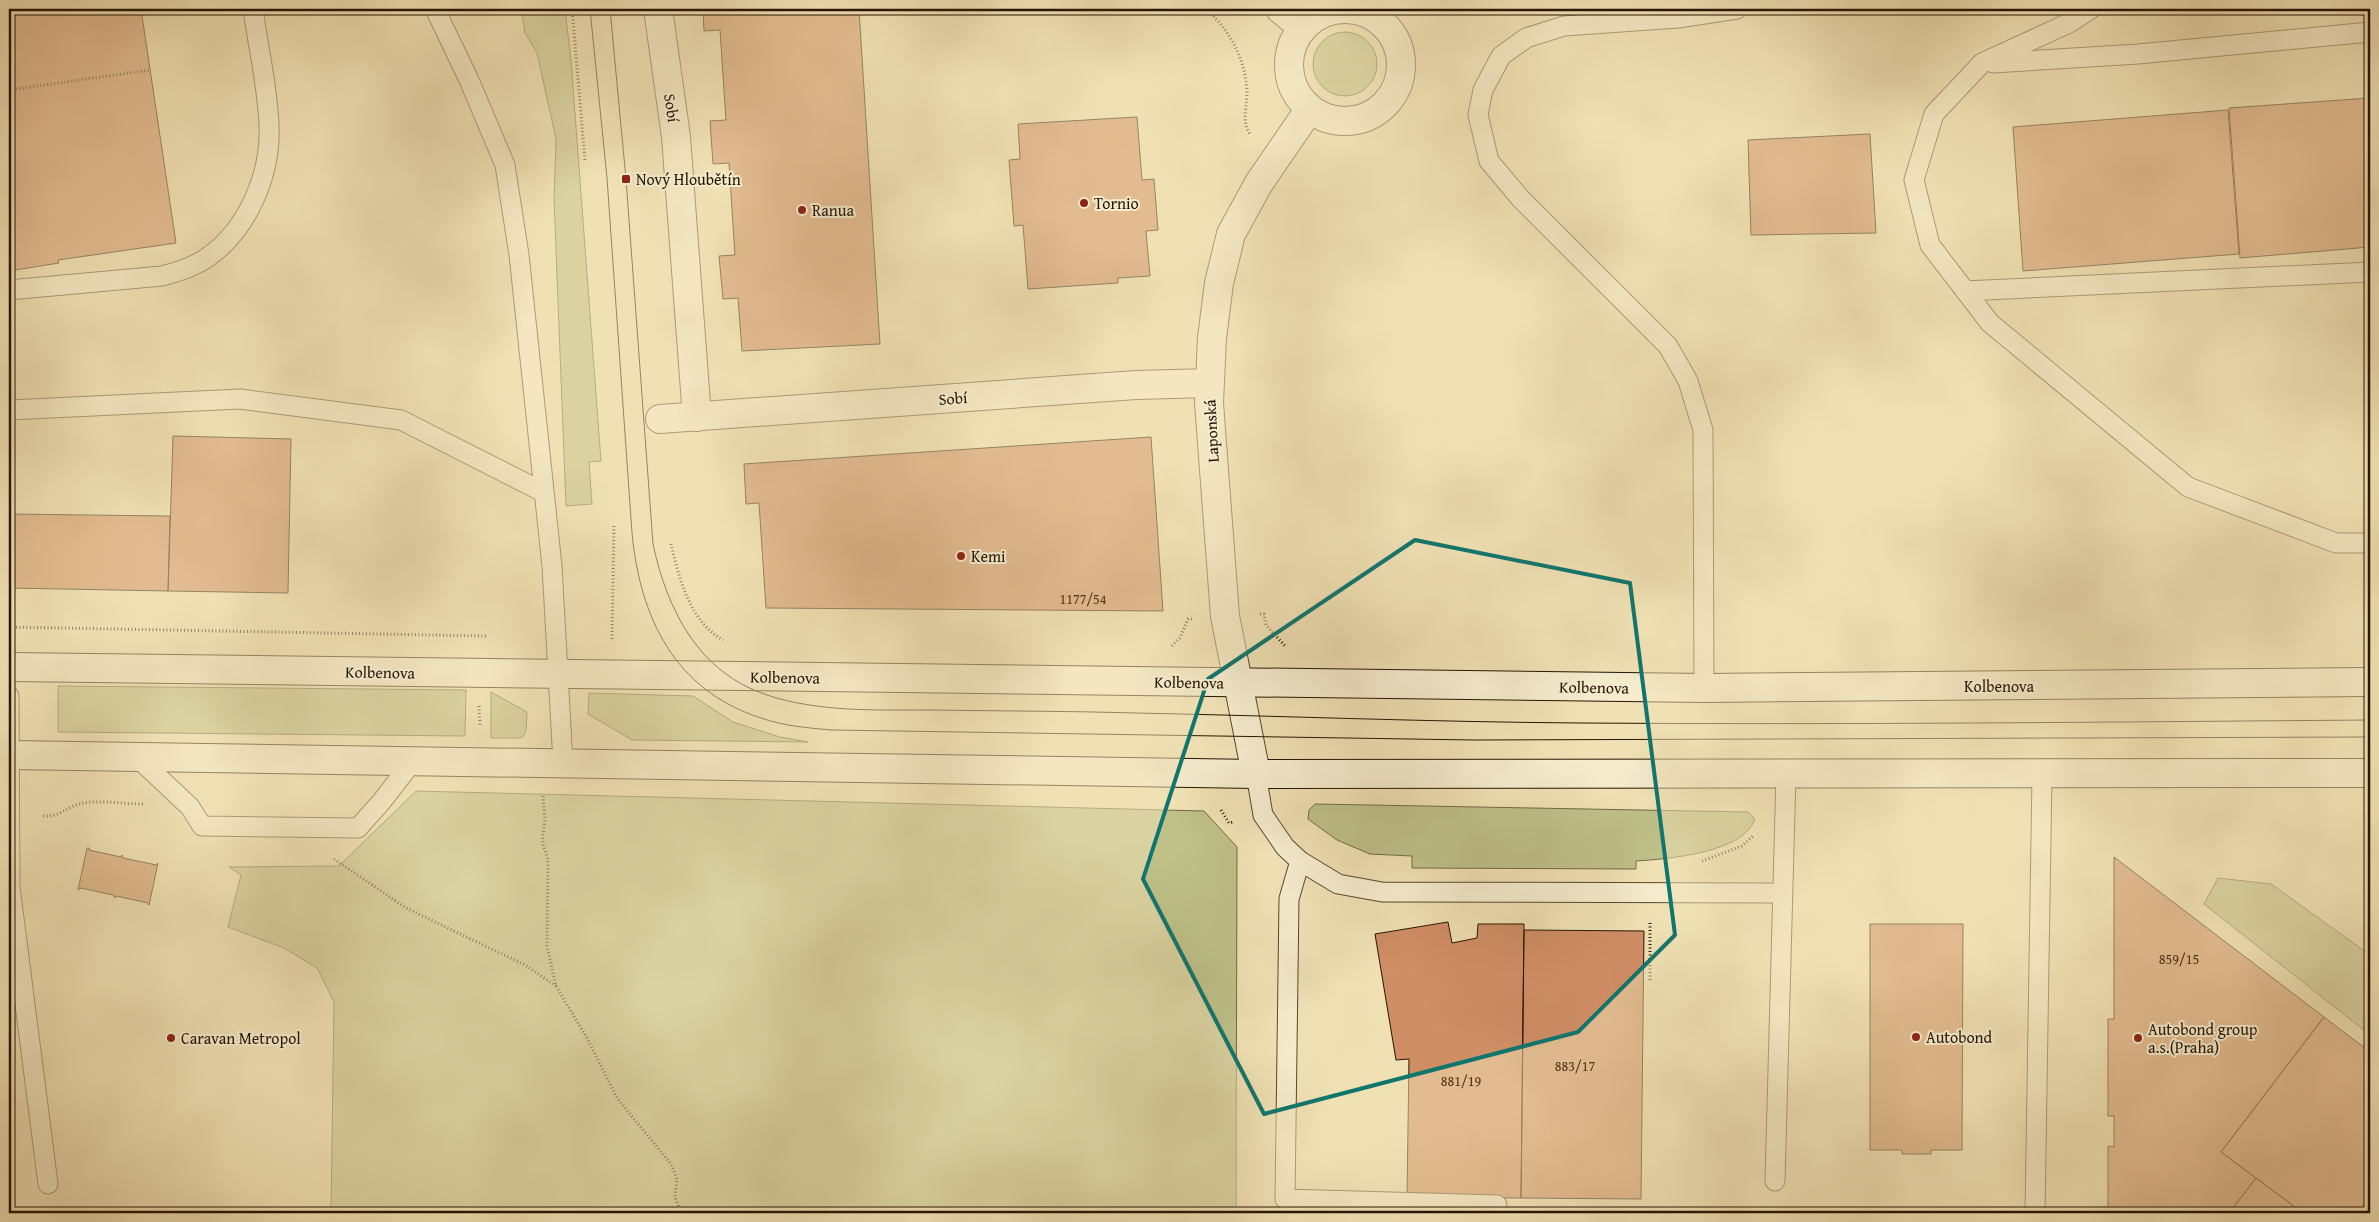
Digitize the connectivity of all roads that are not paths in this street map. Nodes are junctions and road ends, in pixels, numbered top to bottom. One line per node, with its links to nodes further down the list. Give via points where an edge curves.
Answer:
1 (253, 9): 13 (lane, via 269,125 268,146 255,198 227,239 208,257 185,270 162,276)
2 (435, 9): 19 (lane, via 470,80 505,165 519,255)
3 (658, 9): 17 (main road, Sobí, via 676,137)
4 (1280, 9): 8 (main road)
5 (1737, 9): 25 (lane, via 1678,18 1564,26 1526,38 1501,56 1483,90 1478,115 1489,161 1520,198 1668,346 1688,381 1703,430)
6 (2091, 9): 10 (lane, via 2069,23)
7 (1369, 11): 8 (main road, via 1333,10 1316,17); 11 (main road, via 1393,36 1400,52 1401,70 1388,102 1359,120 1342,122)
8 (1303, 28): 11 (main road, via 1293,43 1288,61 1290,79 1297,96)
9 (2370, 32): 10 (lane, via 2138,54)
10 (1982, 63): 14 (lane, via 1934,114 1914,180 1930,245)
11 (1309, 110): 15 (main road, Laponská, via 1259,183 1231,234 1219,283)
12 (2370, 272): 14 (lane)
13 (9, 290)
14 (1965, 291): 20 (lane, via 1990,323 2188,487 2336,542)
15 (1210, 383): 17 (main road, Sobí, via 1136,385); 24 (main road, Laponská, via 1208,403 1225,616)
16 (9, 410): 19 (lane, via 240,399 401,420)
17 (696, 417): 18 (main road, Sobí)
18 (660, 419)
19 (543, 492): 22 (lane, via 552,566)
20 (2370, 543)
21 (9, 667): 22 (main road, Kolbenova)
22 (557, 674): 24 (main road, Kolbenova); 30 (lane)
23 (2360, 682): 25 (main road, Kolbenova)
24 (1239, 683): 25 (main road, Kolbenova); 31 (main road, Laponská)
25 (1704, 688)
26 (9, 696): 27 (lane)
27 (9, 755): 28 (main road); 38 (lane, via 10,887)
28 (137, 757): 29 (main road); 29 (lane, via 190,807 202,826 284,828 358,828)
29 (413, 761): 30 (main road)
30 (563, 764): 31 (main road)
31 (1256, 774): 32 (main road); 35 (lane, via 1263,816)
32 (1786, 774): 34 (main road); 36 (lane)
33 (2370, 774): 34 (main road)
34 (2042, 775): 40 (lane)
35 (1300, 861): 36 (lane, via 1338,884 1382,892); 39 (lane, via 1289,899 1285,1199)
36 (1783, 893): 37 (lane)
37 (1775, 1181)
38 (48, 1184)
39 (1497, 1206)
40 (2035, 1213)

